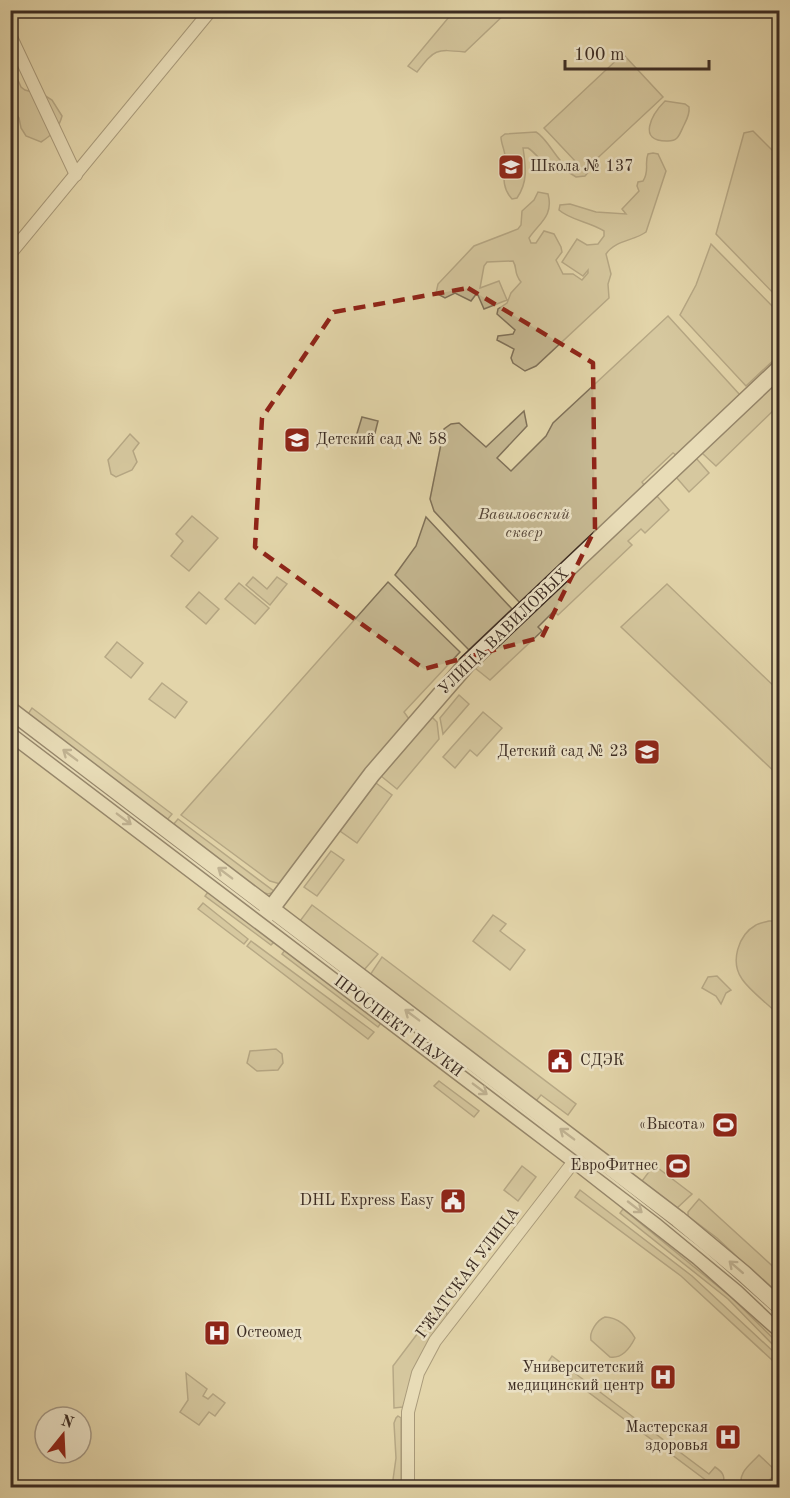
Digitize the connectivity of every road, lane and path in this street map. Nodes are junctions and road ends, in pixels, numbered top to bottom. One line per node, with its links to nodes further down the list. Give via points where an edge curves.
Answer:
1 (211, 10): 3 (street)
2 (10, 34): 3 (street)
3 (76, 175): 4 (street)
4 (10, 254)
5 (780, 368): 8 (main road, УЛИЦА ВАВИЛОВЫХ, via 467,664 372,774)
6 (10, 710): 8 (main road, ПРОСПЕКТ НАУКИ, one-way to 6)
7 (10, 732): 9 (main road, ПРОСПЕКТ НАУКИ, one-way to 9)
8 (271, 909): 9 (main road, УЛИЦА ВАВИЛОВЫХ); 11 (main road, ПРОСПЕКТ НАУКИ, one-way to 8, via 678,1219)
9 (260, 923): 10 (main road, ПРОСПЕКТ НАУКИ, one-way to 10)
10 (575, 1160): 12 (main road, ПРОСПЕКТ НАУКИ, one-way to 12, via 699,1257); 13 (street, ГЖАТСКАЯ УЛИЦА, via 435,1341 420,1366 408,1412)
11 (780, 1307)
12 (780, 1329)
13 (408, 1488)

